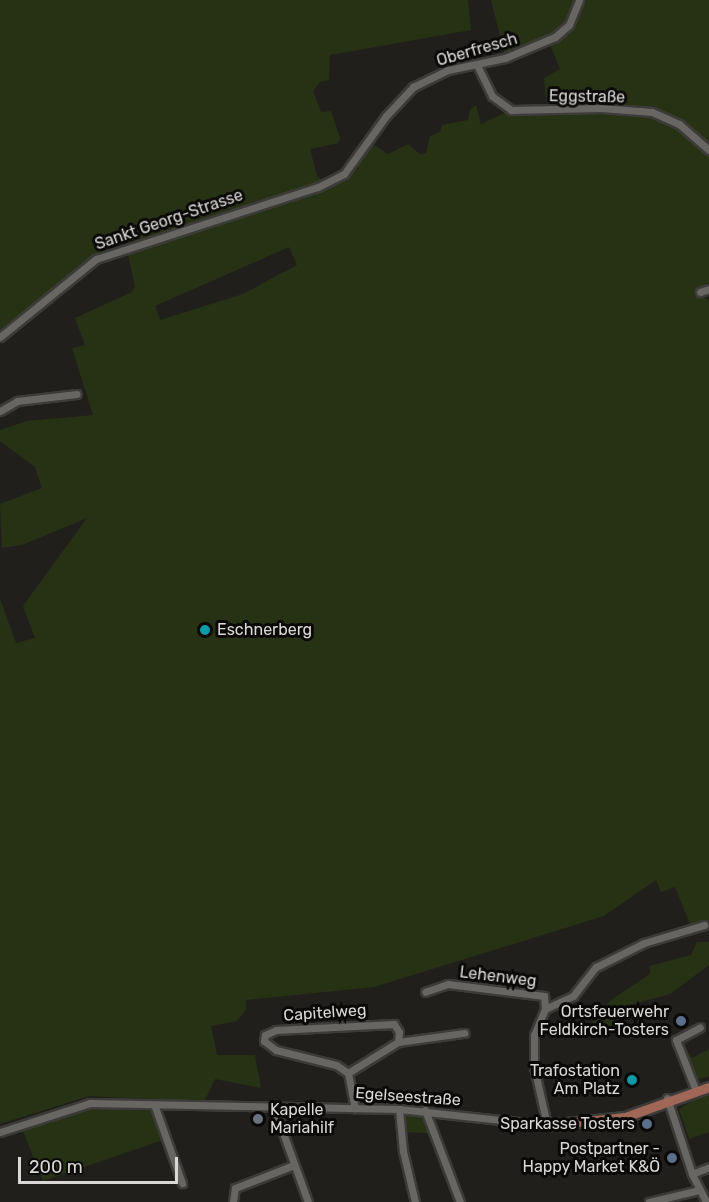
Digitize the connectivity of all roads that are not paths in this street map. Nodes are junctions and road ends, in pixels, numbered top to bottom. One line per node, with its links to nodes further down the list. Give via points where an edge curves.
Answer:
1 (579, 0): 2 (street, Oberfresch, via 572,20 561,33 505,58)
2 (477, 65): 3 (street, Eggstraße, via 492,96 511,110 601,108 652,112 679,124); 4 (street, Oberfresch, via 448,70 413,87 386,116 344,174)
3 (709, 150)
4 (300, 192): 7 (street, Sankt Georg-Strasse, via 96,259)
5 (709, 290): 6 (street)
6 (700, 292)
7 (0, 337)
8 (77, 394): 9 (street, via 17,401)
9 (0, 411)
10 (704, 925): 12 (street, via 644,943 596,967 573,996)
11 (425, 992): 12 (street, Lehenweg, via 448,984 488,992 540,993 546,1002)
12 (545, 1009): 26 (street, Lehenweg, via 534,1035 534,1067)
13 (700, 1027): 19 (street, via 676,1040)
14 (464, 1033): 15 (street)
15 (398, 1042): 16 (street); 16 (street, Capitelweg, via 398,1028 384,1022 276,1030 265,1035 264,1041 276,1050 336,1065)
16 (348, 1073): 23 (street)
17 (709, 1081): 19 (main road, Egelseestraße)
18 (709, 1087): 19 (main road, Egelseestraße)
19 (695, 1089): 20 (main road, Egelseestraße)
20 (667, 1100): 26 (main road, Egelseestraße, via 621,1116); 30 (street)
21 (155, 1107): 22 (street, Egelseestraße); 27 (street, Egelseestraße, via 79,1105); 31 (street)
22 (274, 1108): 23 (street, Egelseestraße); 28 (street)
23 (355, 1108): 24 (street, Egelseestraße)
24 (399, 1109): 25 (street, Egelseestraße); 35 (street, via 403,1151)
25 (425, 1110): 26 (street, Egelseestraße); 36 (street)
26 (547, 1125)
27 (0, 1132)
28 (294, 1165): 33 (street, via 238,1186 231,1194); 34 (street)
29 (709, 1167): 30 (street)
30 (692, 1174): 32 (street)
31 (182, 1183)
32 (699, 1190): 37 (street); 38 (street)
33 (233, 1202)
34 (308, 1202)
35 (415, 1202)
36 (460, 1202)
37 (649, 1202)
38 (706, 1202)

